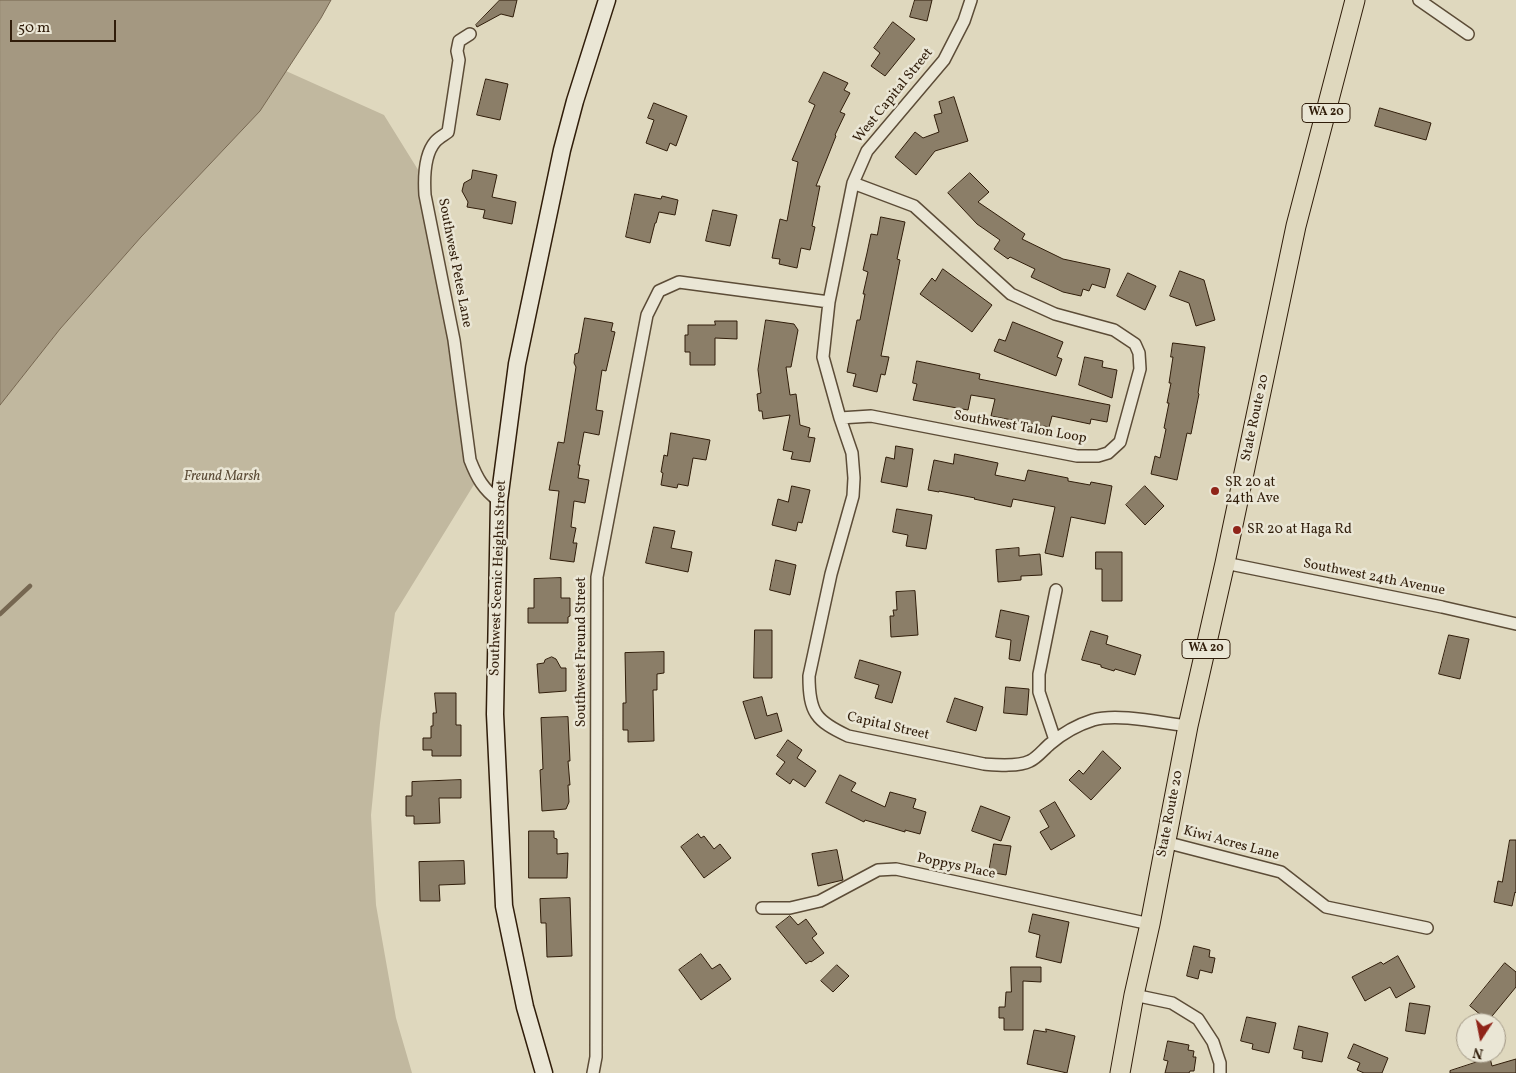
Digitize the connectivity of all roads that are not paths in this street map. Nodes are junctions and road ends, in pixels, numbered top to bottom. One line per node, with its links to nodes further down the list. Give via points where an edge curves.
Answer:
1 (607, 0): 10 (street, Southwest Scenic Heights Street, via 562,150 517,364)
2 (971, 0): 7 (street, West Capital Street, via 944,60 867,151)
3 (1355, 0): 11 (main road, State Route 20 / WA 20, via 1296,226)
4 (1419, 0): 6 (street)
5 (470, 34): 10 (street, Southwest Petes Lane, via 459,41 448,132 435,142 430,151 424,181 454,340 470,460 488,494)
6 (1468, 34)
7 (853, 184): 8 (street, West Capital Street); 9 (street, Southwest Talon Loop, via 914,206 1011,294 1055,314 1106,327 1128,339 1139,353 1140,369 1120,442 1108,453 1098,456 1077,456 871,416)
8 (828, 302): 9 (street, Capital Street, via 823,357); 22 (street, Southwest Freund Street, via 679,282 659,291 648,315 597,577 596,1057)
9 (840, 418): 15 (street, Capital Street, via 852,453 854,478 809,676 811,705 817,717 828,727 848,736 984,764 1030,761)
10 (499, 501): 21 (street, Southwest Scenic Heights Street, via 495,714 504,906)
11 (1225, 564): 13 (street, Southwest 24th Avenue); 14 (main road, State Route 20 / WA 20)
12 (1056, 590): 15 (street, via 1039,674 1039,692)
13 (1516, 624)
14 (1188, 726): 15 (street, Capital Street, via 1109,718 1073,728); 16 (main road, State Route 20 / WA 20)
15 (1054, 740)
16 (1165, 842): 18 (main road, State Route 20 / WA 20); 19 (street, Kiwi Acres Lane, via 1282,872 1326,907)
17 (762, 908): 18 (street, Poppys Place, via 790,908 820,901 878,870 896,869)
18 (1150, 924): 20 (main road, State Route 20 / WA 20)
19 (1427, 928)
20 (1134, 995): 23 (main road, State Route 20 / WA 20); 24 (street, via 1172,1003 1198,1019 1213,1042)
21 (544, 1073)
22 (593, 1073)
23 (1120, 1073)
24 (1220, 1073)

